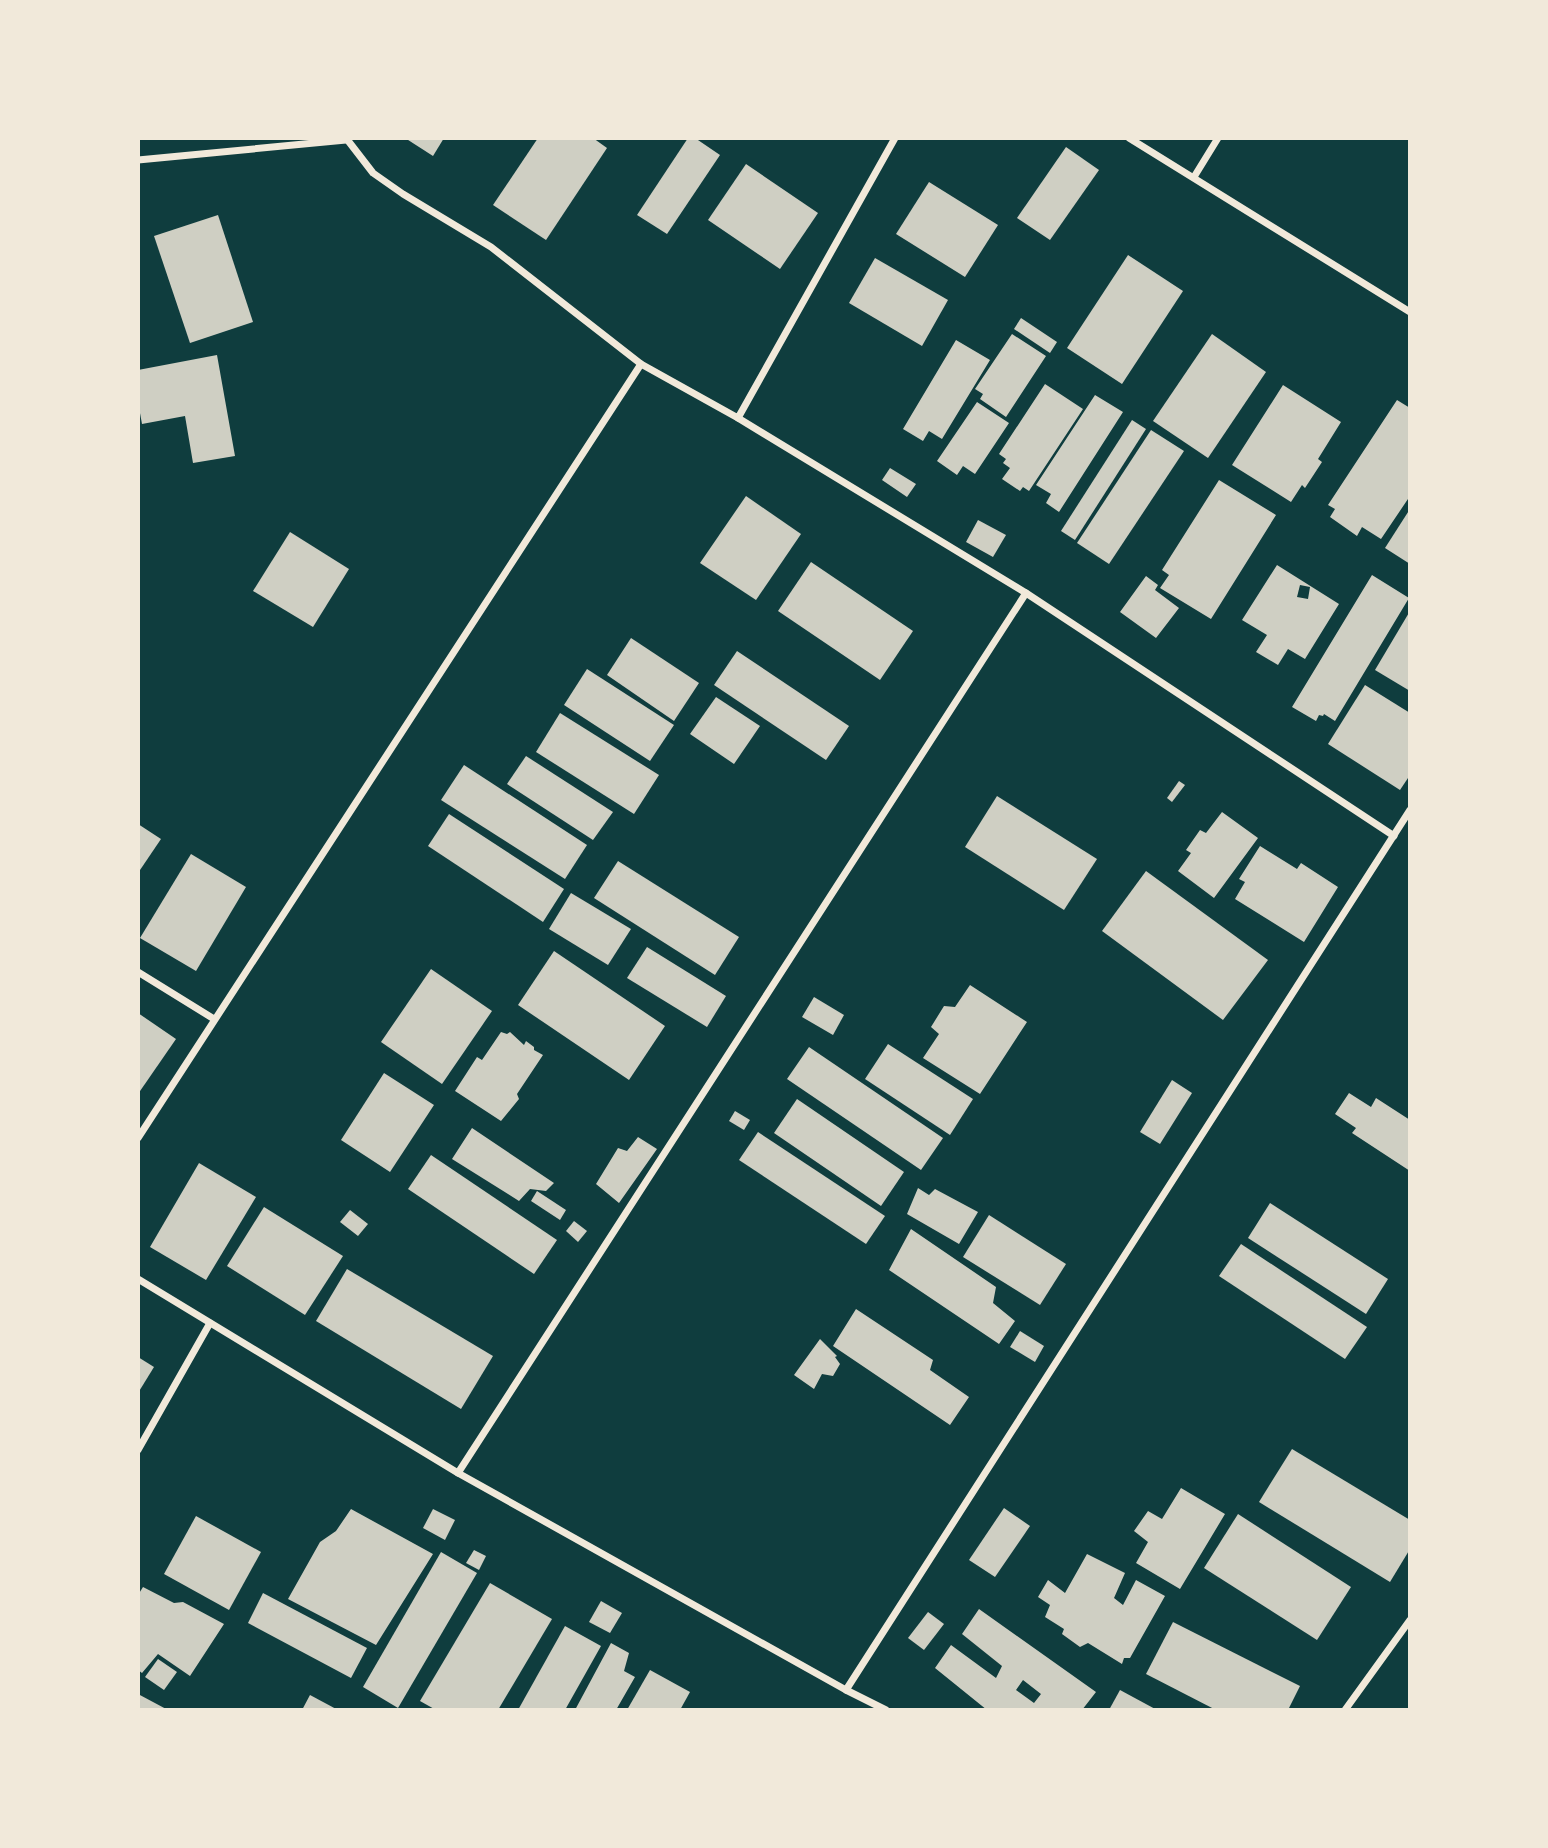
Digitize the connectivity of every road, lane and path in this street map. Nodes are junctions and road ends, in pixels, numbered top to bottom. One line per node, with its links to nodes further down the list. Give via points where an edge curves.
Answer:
1 (895, 138): 9 (street)
2 (1129, 138): 6 (street)
3 (1218, 138): 6 (street)
4 (346, 139): 5 (street); 8 (street, via 373,173 491,247)
5 (138, 160)
6 (1194, 177): 7 (street)
7 (1410, 312)
8 (641, 364): 9 (street); 14 (street)
9 (738, 418): 10 (street)
10 (1026, 593): 12 (street); 19 (street)
11 (1410, 810): 12 (street)
12 (1394, 836): 21 (street)
13 (138, 971): 14 (street)
14 (214, 1019): 15 (street)
15 (138, 1139)
16 (138, 1279): 17 (street)
17 (210, 1323): 18 (street); 19 (street)
18 (138, 1450)
19 (458, 1473): 21 (street)
20 (1410, 1620): 23 (street)
21 (846, 1689): 22 (street)
22 (886, 1710)
23 (1345, 1710)

